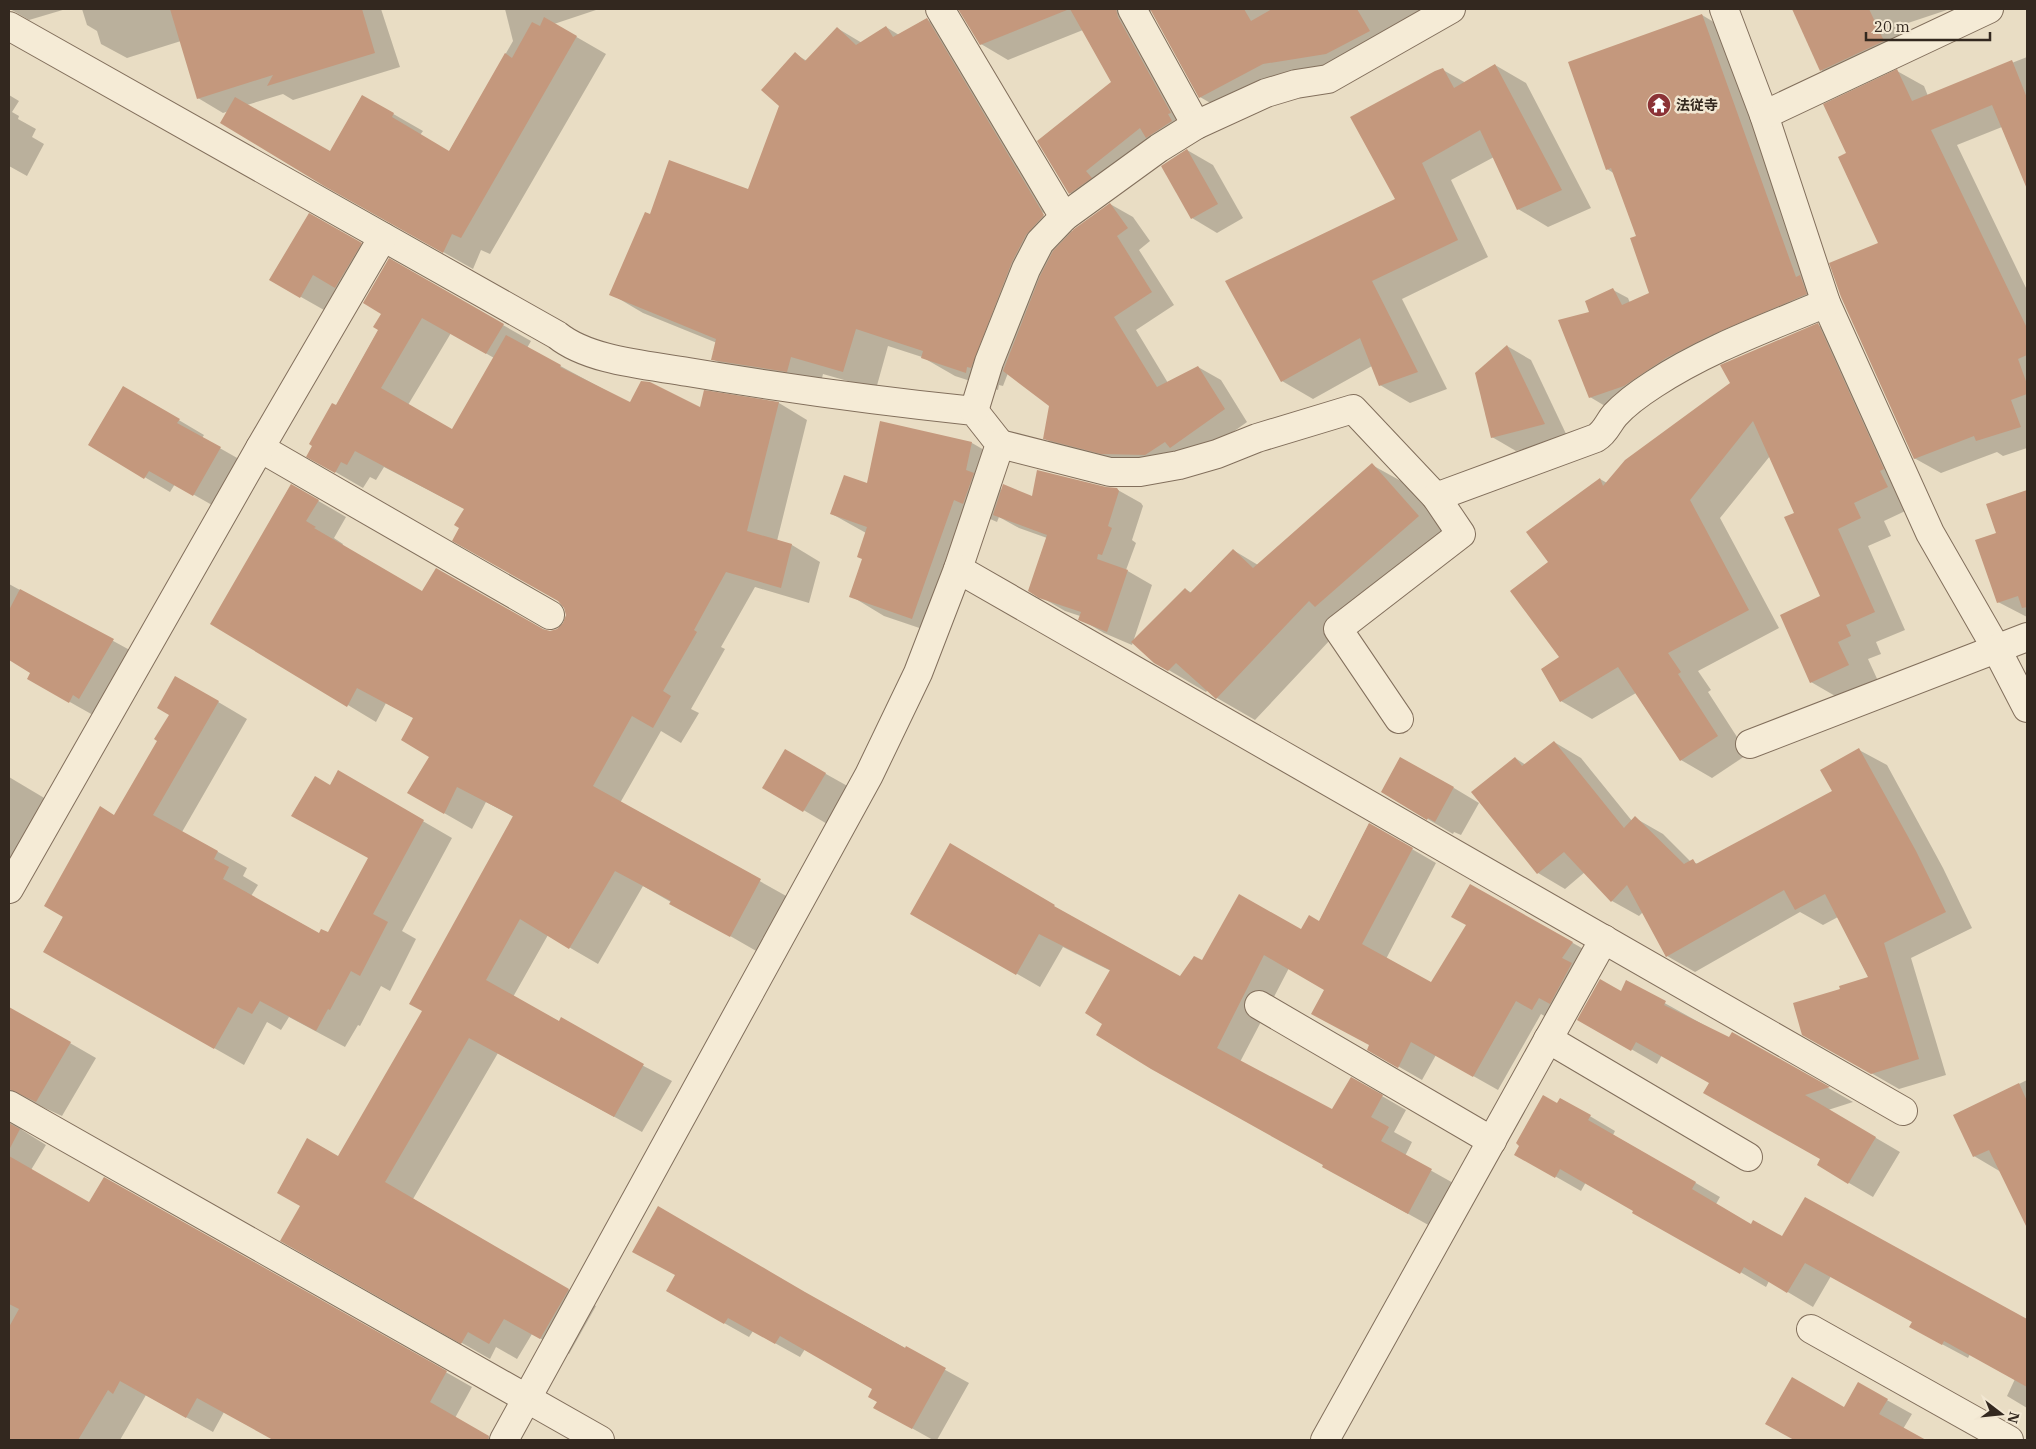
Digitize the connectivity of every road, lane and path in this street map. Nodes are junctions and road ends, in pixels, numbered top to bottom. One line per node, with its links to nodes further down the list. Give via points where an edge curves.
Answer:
1 (940, 9): 9 (street)
2 (1132, 9): 8 (street)
3 (1451, 9): 8 (street, via 1328,79 1266,93)
4 (1724, 9): 7 (street)
5 (1989, 9): 7 (street)
6 (9, 26): 10 (street)
7 (1764, 115): 11 (street)
8 (1196, 124): 9 (street)
9 (1064, 217): 12 (street, via 1040,242 1026,269 989,362)
10 (383, 237): 12 (street, via 569,345 615,359 772,386); 14 (street)
11 (1826, 304): 15 (street, via 1727,344 1675,372 1628,403 1615,415 1604,433 1596,438); 19 (street, via 1930,533)
12 (974, 411): 13 (street)
13 (1000, 444): 15 (street, via 1110,472 1140,472 1217,454 1257,438 1353,409); 16 (street)
14 (260, 448): 17 (street); 23 (street)
15 (1436, 497): 21 (street, via 1461,534 1338,628)
16 (958, 569): 24 (street); 32 (street, via 918,673 869,775)
17 (550, 615)
18 (2027, 637): 19 (street)
19 (1996, 648): 20 (street); 22 (street)
20 (2027, 708)
21 (1400, 719)
22 (1750, 744)
23 (9, 889)
24 (1604, 939): 26 (street); 28 (street)
25 (1259, 1005): 29 (street)
26 (1548, 1039): 29 (street); 30 (street)
27 (9, 1105): 32 (street)
28 (1903, 1111)
29 (1492, 1141): 35 (street)
30 (1748, 1157)
31 (1811, 1329): 36 (street)
32 (528, 1399): 33 (street); 34 (street)
33 (504, 1440)
34 (600, 1440)
35 (1325, 1440)
36 (2009, 1440)

